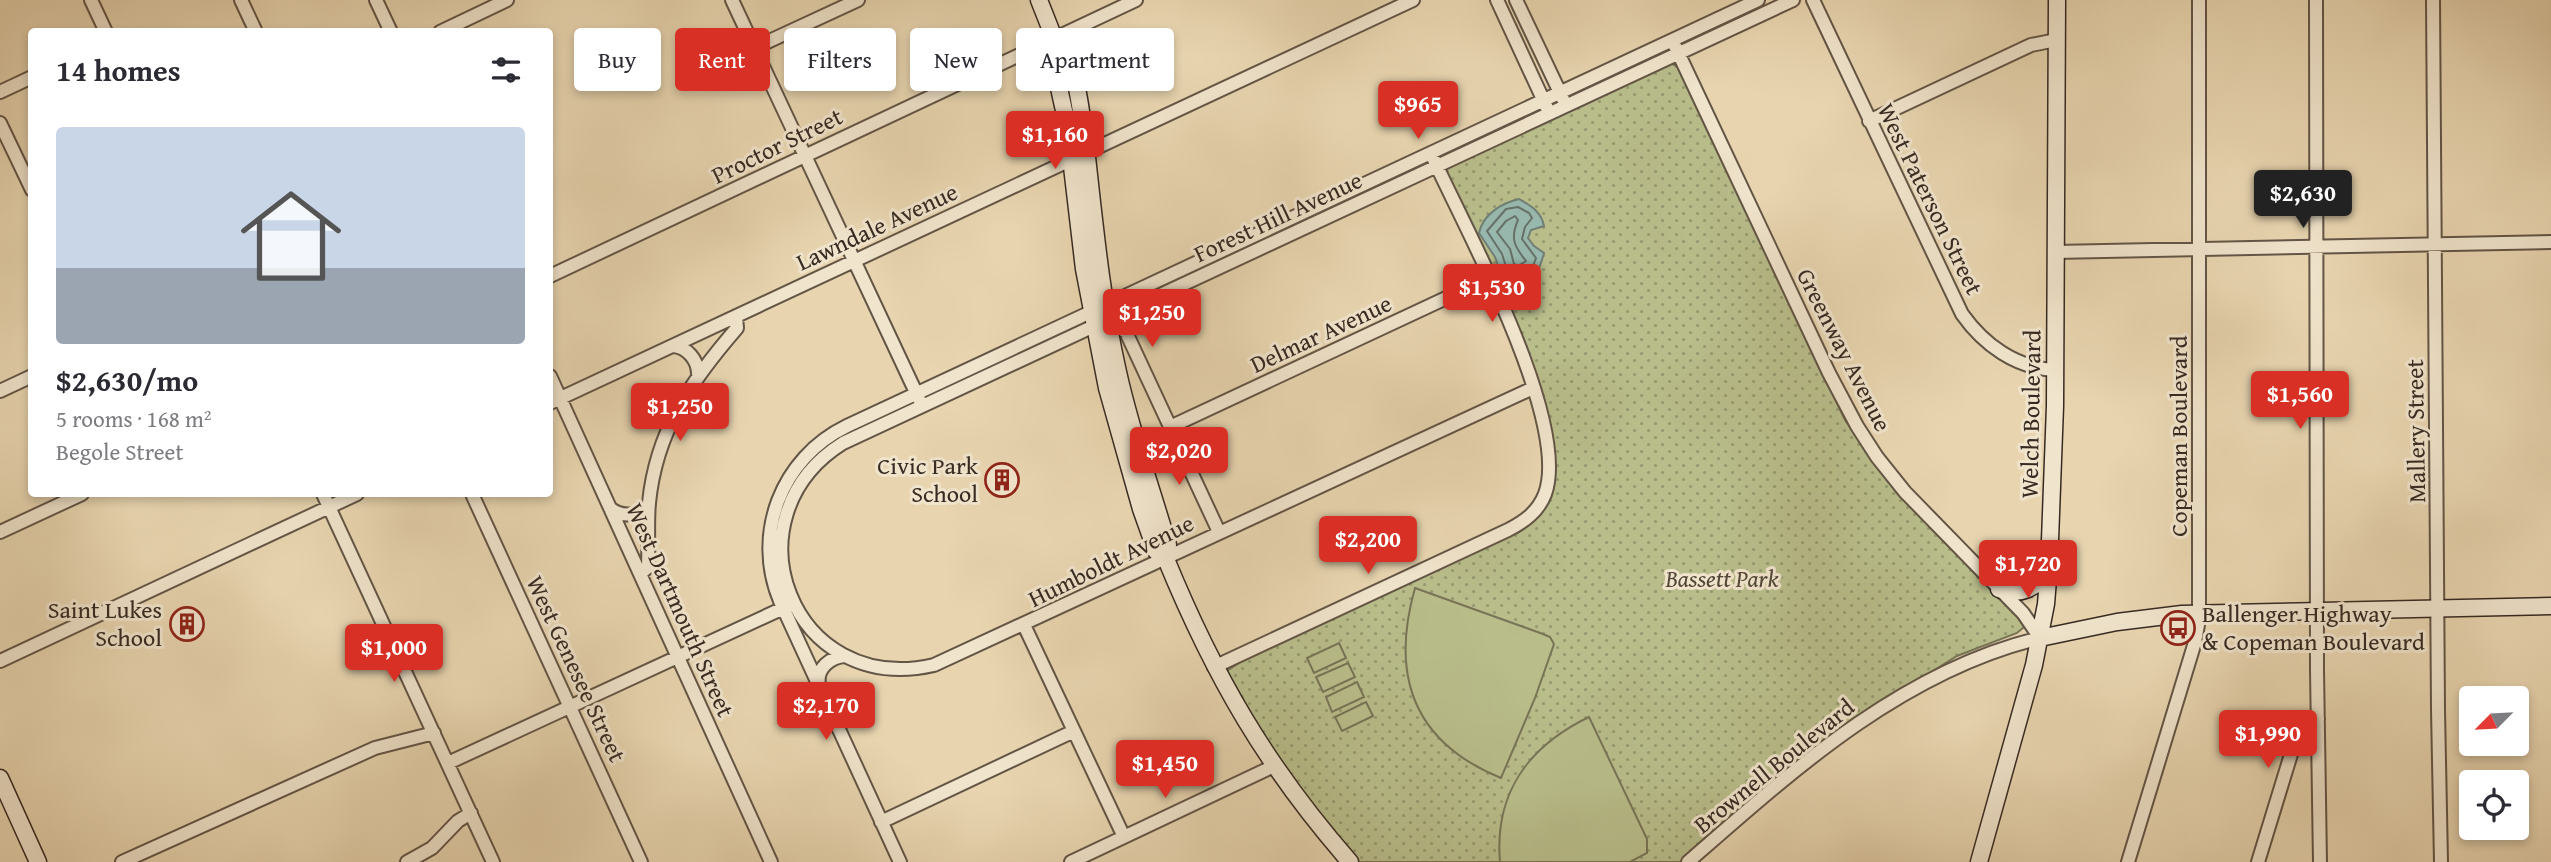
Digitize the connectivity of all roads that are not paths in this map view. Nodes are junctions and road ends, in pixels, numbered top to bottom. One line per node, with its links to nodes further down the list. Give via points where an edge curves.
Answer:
1 (91, 0): 19 (street)
2 (241, 0): 20 (street)
3 (376, 0): 21 (street)
4 (506, 0): 22 (street)
5 (732, 0): 23 (street)
6 (859, 0): 28 (street)
7 (1039, 0): 24 (main road)
8 (1136, 0): 25 (street, Proctor Street)
9 (1413, 0): 43 (street, Lawndale Avenue)
10 (1497, 0): 36 (street)
11 (1516, 0): 35 (street)
12 (1758, 0): 26 (street, Forest Hill Avenue)
13 (1793, 0): 29 (street, Forest Hill Avenue)
14 (1813, 0): 39 (street, West Paterson Street)
15 (2057, 0): 27 (main road, Welch Boulevard)
16 (2199, 0): 51 (street, Copeman Boulevard)
17 (2316, 0): 50 (street)
18 (2433, 0): 49 (street, Mallery Street)
19 (104, 28)
20 (254, 28)
21 (389, 28)
22 (448, 28)
23 (745, 28)
24 (1050, 28)
25 (1076, 28)
26 (1672, 40): 29 (street, Greenway Avenue); 35 (street, Forest Hill Avenue)
27 (2056, 40): 39 (street, via 2031,45); 52 (main road, Welch Boulevard)
28 (770, 41)
29 (1678, 54): 37 (street, Forest Hill Avenue); 84 (street, Greenway Avenue, via 1850,415 1905,492)
30 (1016, 56): 42 (street, Proctor Street)
31 (28, 79): 34 (street)
32 (770, 80): 42 (street)
33 (1077, 91): 43 (main road)
34 (0, 92)
35 (1560, 93): 36 (street, Forest Hill Avenue); 37 (street)
36 (1544, 101): 38 (street); 41 (street, Forest Hill Avenue)
37 (1566, 106): 38 (street, Forest Hill Avenue)
38 (1550, 113): 44 (street, Forest Hill Avenue)
39 (1869, 121): 62 (street, West Paterson Street, via 1962,314 2007,356)
40 (0, 123): 45 (street)
41 (1430, 153): 44 (street); 46 (street, Forest Hill Avenue)
42 (805, 156): 53 (street); 54 (street, Proctor Street)
43 (1079, 156): 53 (street, Lawndale Avenue); 59 (main road, via 1081,246)
44 (1437, 166): 47 (street, Forest Hill Avenue); 56 (street)
45 (28, 182)
46 (1269, 229): 47 (street); 55 (street, Forest Hill Avenue)
47 (1275, 242): 57 (street, Forest Hill Avenue)
48 (2551, 242): 49 (street)
49 (2435, 244): 50 (street); 87 (street, Mallery Street)
50 (2316, 246): 51 (street); 88 (street)
51 (2199, 249): 52 (street); 89 (street, Copeman Boulevard)
52 (2056, 252): 62 (main road, Welch Boulevard)
53 (854, 261): 58 (street, Lawndale Avenue); 68 (street)
54 (553, 275)
55 (1165, 277): 57 (street); 59 (street, Forest Hill Avenue)
56 (1489, 278): 66 (street); 71 (street, Delmar Avenue)
57 (1171, 291): 59 (street, Forest Hill Avenue)
58 (736, 316): 60 (street, Lawndale Avenue); 63 (street, via 737,328)
59 (1100, 316): 61 (street, Forest Hill Avenue); 65 (street, Forest Hill Avenue); 71 (street, via 1126,332); 81 (main road, via 1154,546)
60 (673, 346): 63 (street, via 688,352); 69 (street, Lawndale Avenue)
61 (976, 366): 65 (street); 68 (street, Forest Hill Avenue)
62 (2055, 370): 82 (main road, Welch Boulevard)
63 (698, 374): 76 (street, via 667,432)
64 (28, 378): 67 (street)
65 (981, 379): 70 (street, Forest Hill Avenue)
66 (1533, 388): 80 (street, Humboldt Avenue); 95 (street, via 1549,464 1547,487 1526,520)
67 (0, 391)
68 (916, 394): 70 (street); 85 (street, Forest Hill Avenue, via 830,435 802,459 785,483 772,517 769,542 771,575)
69 (555, 401): 78 (street, West Dartmouth Street)
70 (922, 406): 85 (street, Forest Hill Avenue, via 843,443 805,477 791,503 782,538)
71 (1170, 427): 80 (street)
72 (76, 497): 79 (street)
73 (324, 497): 77 (street)
74 (351, 497): 77 (street)
75 (473, 497): 97 (street, West Genesee Street)
76 (649, 505): 78 (street, via 627,515); 83 (street, via 649,565)
77 (329, 507): 94 (street); 100 (street)
78 (610, 508): 83 (street, West Dartmouth Street)
79 (0, 532)
80 (1219, 532): 81 (street, Humboldt Avenue)
81 (1166, 559): 90 (street, Humboldt Avenue); 95 (main road)
82 (2049, 567): 84 (main road, via 2028,589 2017,593); 91 (main road, Welch Boulevard)
83 (640, 574): 93 (street, West Dartmouth Street)
84 (1999, 589): 91 (street, Greenway Avenue)
85 (788, 606): 92 (street, Humboldt Avenue); 93 (street); 96 (street)
86 (2551, 606): 87 (main road)
87 (2438, 608): 88 (main road); 121 (street, Mallery Street)
88 (2317, 611): 89 (main road); 98 (street)
89 (2200, 614): 91 (main road, via 2125,621); 118 (street, Copeman Boulevard)
90 (1024, 625): 92 (street, Humboldt Avenue, via 949,660 917,669 880,668); 99 (street)
91 (2040, 638): 116 (street, Brownell Boulevard, via 1955,668 1864,720 1808,759); 117 (main road, Welch Boulevard)
92 (845, 656): 96 (street, via 825,665)
93 (678, 657): 97 (street); 113 (street, West Dartmouth Street)
94 (0, 661)
95 (1214, 667): 102 (main road)
96 (819, 684): 105 (street)
97 (570, 707): 101 (street); 112 (street, West Genesee Street)
98 (2318, 719): 119 (street, via 2306,722 2295,738); 120 (street)
99 (1074, 731): 105 (street); 106 (street)
100 (434, 733): 101 (street); 109 (street, via 375,748)
101 (448, 763): 104 (street)
102 (1275, 766): 106 (street); 107 (main road)
103 (2, 785): 108 (main road)
104 (471, 813): 110 (street, via 432,848); 111 (street)
105 (881, 822): 114 (street)
106 (1124, 837): 115 (street)
107 (1346, 860)
108 (38, 862)
109 (122, 862)
110 (407, 862)
111 (493, 862)
112 (641, 862)
113 (771, 862)
114 (900, 862)
115 (1071, 862)
116 (1688, 862)
117 (1979, 862)
118 (2128, 862)
119 (2258, 862)
120 (2320, 862)
121 (2441, 862)

